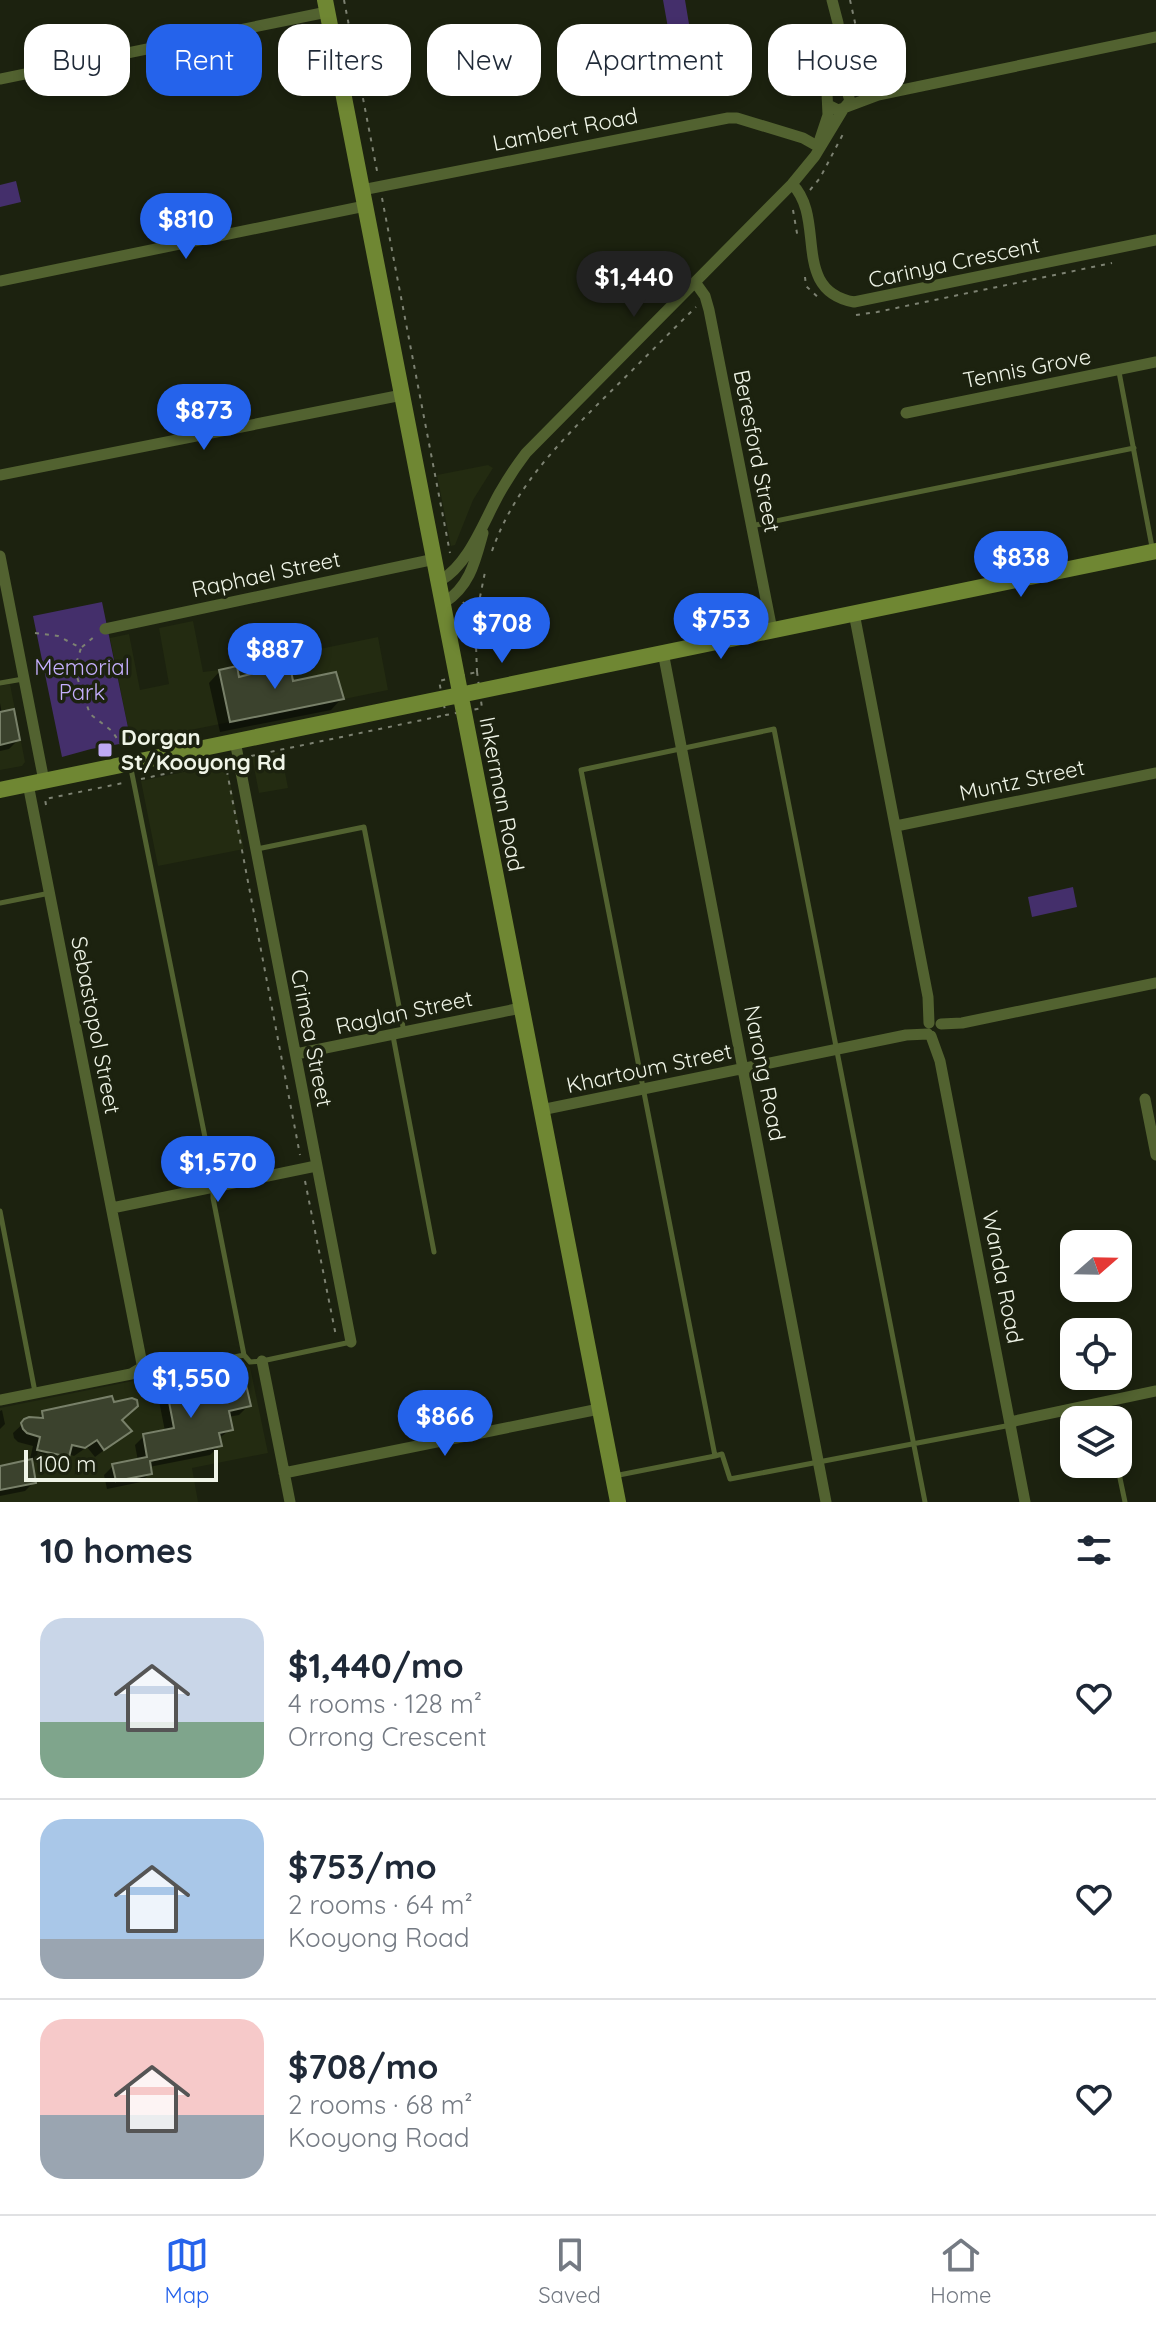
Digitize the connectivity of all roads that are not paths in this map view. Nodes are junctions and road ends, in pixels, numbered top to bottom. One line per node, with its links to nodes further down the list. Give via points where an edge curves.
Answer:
1 (832, 0): 3 (street)
2 (326, 6): 5 (street); 13 (street, Inkerman Road)
3 (836, 24)
4 (1156, 37): 9 (street)
5 (0, 79)
6 (827, 96): 10 (street)
7 (847, 96): 9 (street)
8 (848, 96): 9 (street)
9 (849, 100): 10 (street, via 834,109); 11 (street)
10 (828, 105): 11 (street)
11 (819, 147): 12 (street); 13 (street, Lambert Road, via 728,118 380,186)
12 (792, 184): 14 (street, Carinya Crescent, via 803,199 820,282 834,296 854,302); 16 (street)
13 (364, 198): 15 (street, Lambert Road); 19 (street, Inkerman Road)
14 (1156, 240)
15 (0, 281)
16 (695, 282): 23 (street, via 540,438); 24 (street, Beresford Street, via 705,296)
17 (1156, 362): 18 (street, Tennis Grove)
18 (1118, 370): 20 (street, Tennis Grove); 21 (lane)
19 (402, 395): 22 (street); 27 (street, Inkerman Road)
20 (906, 413)
21 (1134, 448): 24 (lane); 25 (lane)
22 (0, 475)
23 (488, 513): 28 (street, via 465,556); 29 (street, via 471,575)
24 (751, 526): 32 (street, Beresford Street)
25 (1154, 552): 30 (street)
26 (0, 556): 34 (street, Sebastopol Street)
27 (435, 559): 28 (street, Inkerman Road); 31 (street, Raphael Street)
28 (447, 576): 29 (street, Inkerman Road)
29 (444, 603): 36 (street, Inkerman Road)
30 (854, 613): 32 (street); 43 (street, Wanda Road)
31 (105, 629)
32 (772, 630): 33 (street)
33 (663, 652): 36 (street); 38 (street, Narong Road)
34 (24, 678): 35 (lane); 41 (street, Sebastopol Street)
35 (0, 683)
36 (461, 694): 37 (street); 48 (street, Inkerman Road)
37 (235, 741): 39 (street); 44 (street, Crimea Street)
38 (682, 749): 51 (lane, via 774,729); 53 (street, Narong Road); 54 (lane, via 581,770)
39 (130, 763): 41 (street); 59 (lane)
40 (1156, 773): 43 (street, Muntz Street)
41 (36, 782): 42 (street); 45 (street, Sebastopol Street)
42 (0, 790)
43 (896, 826): 49 (street, Wanda Road)
44 (255, 849): 50 (lane, via 364,827); 52 (street, Crimea Street)
45 (50, 893): 46 (lane); 60 (street, Sebastopol Street)
46 (0, 903)
47 (1156, 983): 49 (street, Khartoum Street)
48 (521, 1008): 50 (street, Raglan Street); 56 (street, Inkerman Road)
49 (934, 1029): 51 (street, Khartoum Street); 73 (street, Wanda Road)
50 (398, 1034): 52 (street, Raglan Street); 62 (lane)
51 (838, 1049): 53 (street, Khartoum Street); 74 (lane)
52 (296, 1054): 58 (street, Crimea Street)
53 (743, 1068): 54 (street, Khartoum Street); 76 (street, Narong Road)
54 (644, 1090): 56 (street, Khartoum Street); 75 (lane)
55 (1145, 1099): 57 (street)
56 (541, 1110): 72 (street, Inkerman Road)
57 (1156, 1155)
58 (316, 1166): 59 (street); 63 (street, Crimea Street)
59 (213, 1187): 60 (street); 64 (lane)
60 (112, 1208): 66 (street, Sebastopol Street)
61 (0, 1211): 68 (lane)
62 (434, 1252)
63 (351, 1342): 65 (lane)
64 (244, 1355): 65 (lane, via 250,1362); 66 (lane, via 158,1373)
65 (262, 1361): 77 (street)
66 (141, 1368): 68 (street)
67 (1156, 1391): 70 (street)
68 (36, 1393): 69 (street)
69 (0, 1400)
70 (1105, 1401): 71 (lane); 73 (street)
71 (1106, 1406)
72 (599, 1409): 77 (street); 78 (street, Inkerman Road)
73 (1010, 1424): 74 (lane); 84 (street, Wanda Road)
74 (914, 1445): 76 (lane); 83 (lane)
75 (715, 1456): 76 (lane, via 722,1454 730,1479); 78 (lane)
76 (819, 1463): 82 (street, Narong Road)
77 (284, 1473): 80 (street)
78 (613, 1476): 81 (street, Inkerman Road)
79 (1120, 1478): 85 (lane)
80 (290, 1502)
81 (618, 1502)
82 (826, 1502)
83 (925, 1502)
84 (1025, 1502)
85 (1125, 1502)

